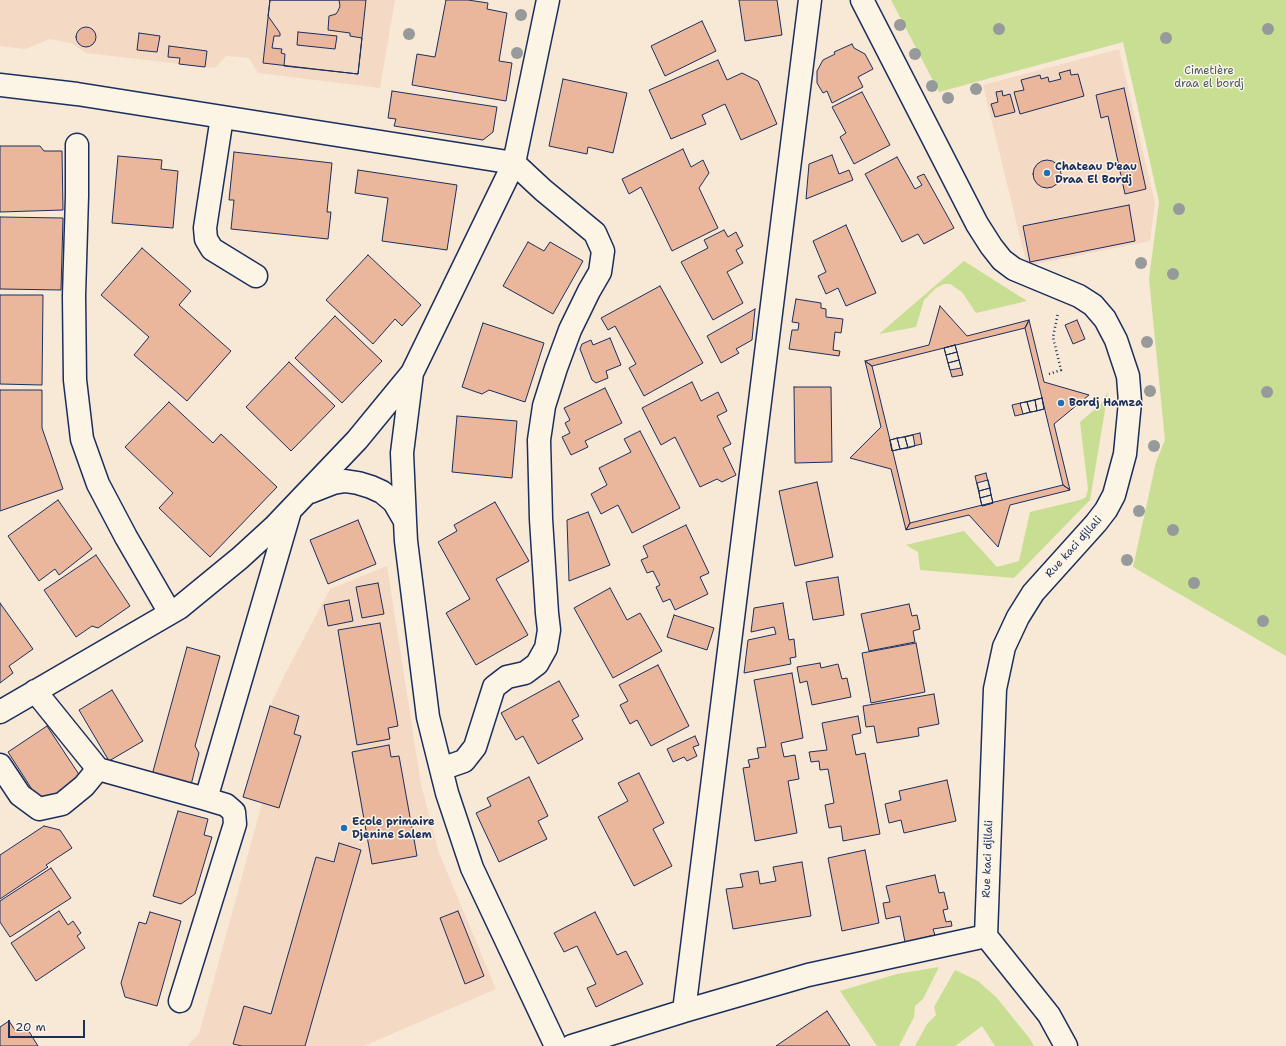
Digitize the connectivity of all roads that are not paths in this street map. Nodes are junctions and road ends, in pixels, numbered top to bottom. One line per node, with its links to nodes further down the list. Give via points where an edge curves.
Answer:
1 (548, 0): 7 (street)
2 (810, 0): 21 (street)
3 (862, 0): 19 (street, Rue kaci djllali, via 977,224 1002,260 1014,269 1079,296 1093,305 1105,319 1116,340 1128,376 1130,402 1125,454 1114,495 1106,510 1033,593 1018,617 1004,648 995,689)
4 (0, 84): 5 (street)
5 (222, 117): 7 (street); 8 (street, via 204,228 206,239 212,249)
6 (77, 145): 12 (street, via 75,380 82,439 98,484)
7 (514, 163): 9 (street); 17 (street, via 595,233 603,251 600,272 570,330 556,368 544,406 539,440 539,480 549,630 546,648 537,664 525,673 507,677 494,686 475,747 464,761)
8 (256, 276)
9 (412, 373): 10 (street, via 357,440); 11 (street, via 402,453)
10 (298, 501): 11 (street, via 322,486 344,481 358,482 382,492 394,502); 12 (street, via 240,558); 18 (street)
11 (405, 521): 17 (street, via 428,718)
12 (170, 613): 13 (street)
13 (35, 691): 14 (street); 16 (street)
14 (0, 712)
15 (0, 765): 16 (street, via 20,796 38,810 62,804 84,786)
16 (98, 769): 18 (street)
17 (441, 769): 22 (street, via 472,868)
18 (206, 799): 20 (street, via 226,805 234,812 235,824)
19 (986, 936): 21 (street, via 808,975); 24 (street, via 1049,1015)
20 (180, 1001)
21 (684, 1011): 23 (street)
22 (556, 1046)
23 (572, 1046)
24 (1066, 1046)

